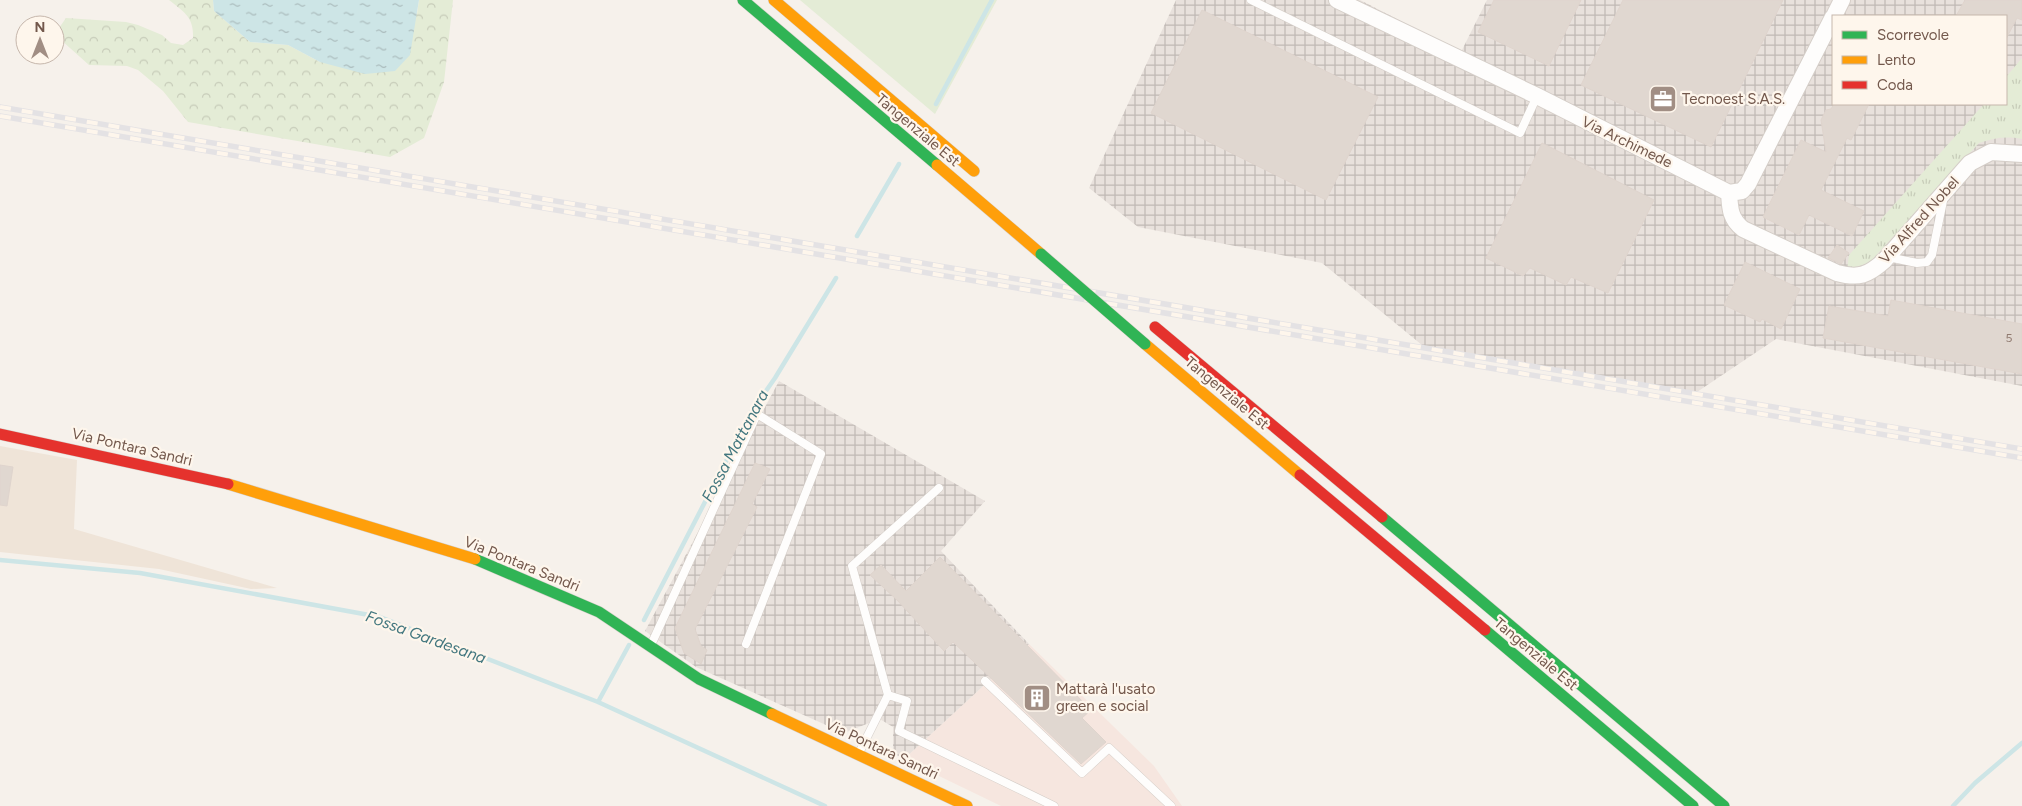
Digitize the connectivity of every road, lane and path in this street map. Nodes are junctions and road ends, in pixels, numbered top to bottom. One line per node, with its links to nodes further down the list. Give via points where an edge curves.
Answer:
1 (743, 0): 25 (main road, Tangenziale Est, bridge)
2 (774, 0): 10 (main road, Tangenziale Est)
3 (1251, 0): 8 (lane, via 1520,134)
4 (1337, 0): 8 (street, Via Archimede)
5 (1842, 0): 6 (street)
6 (1834, 15)
7 (1832, 19): 12 (street, via 1748,184 1742,191)
8 (1537, 96): 12 (street, Via Archimede)
9 (2022, 154): 11 (street, Via Alfred Nobel, via 1991,152 1970,163)
10 (983, 179)
11 (1945, 191): 13 (street, Via Alfred Nobel); 13 (lane, via 1932,255 1927,262)
12 (1729, 193): 13 (street, Via Alfred Nobel, via 1730,213 1734,222 1743,229 1837,274 1870,273)
13 (1887, 257)
14 (1151, 324): 26 (main road, Tangenziale Est)
15 (0, 434): 18 (main road, Via Pontara Sandri, via 232,485 484,562 599,612)
16 (939, 488): 20 (lane, via 852,566)
17 (746, 644): 18 (lane, via 822,454 757,414)
18 (650, 646): 21 (main road, Via Pontara Sandri, via 699,679)
19 (985, 681): 24 (lane, via 1082,773 1110,748)
20 (888, 695): 21 (lane); 23 (lane, via 907,701 899,731)
21 (859, 754): 22 (main road, Via Pontara Sandri)
22 (967, 806)
23 (1054, 806)
24 (1171, 806)
25 (1693, 806)
26 (1724, 806)

